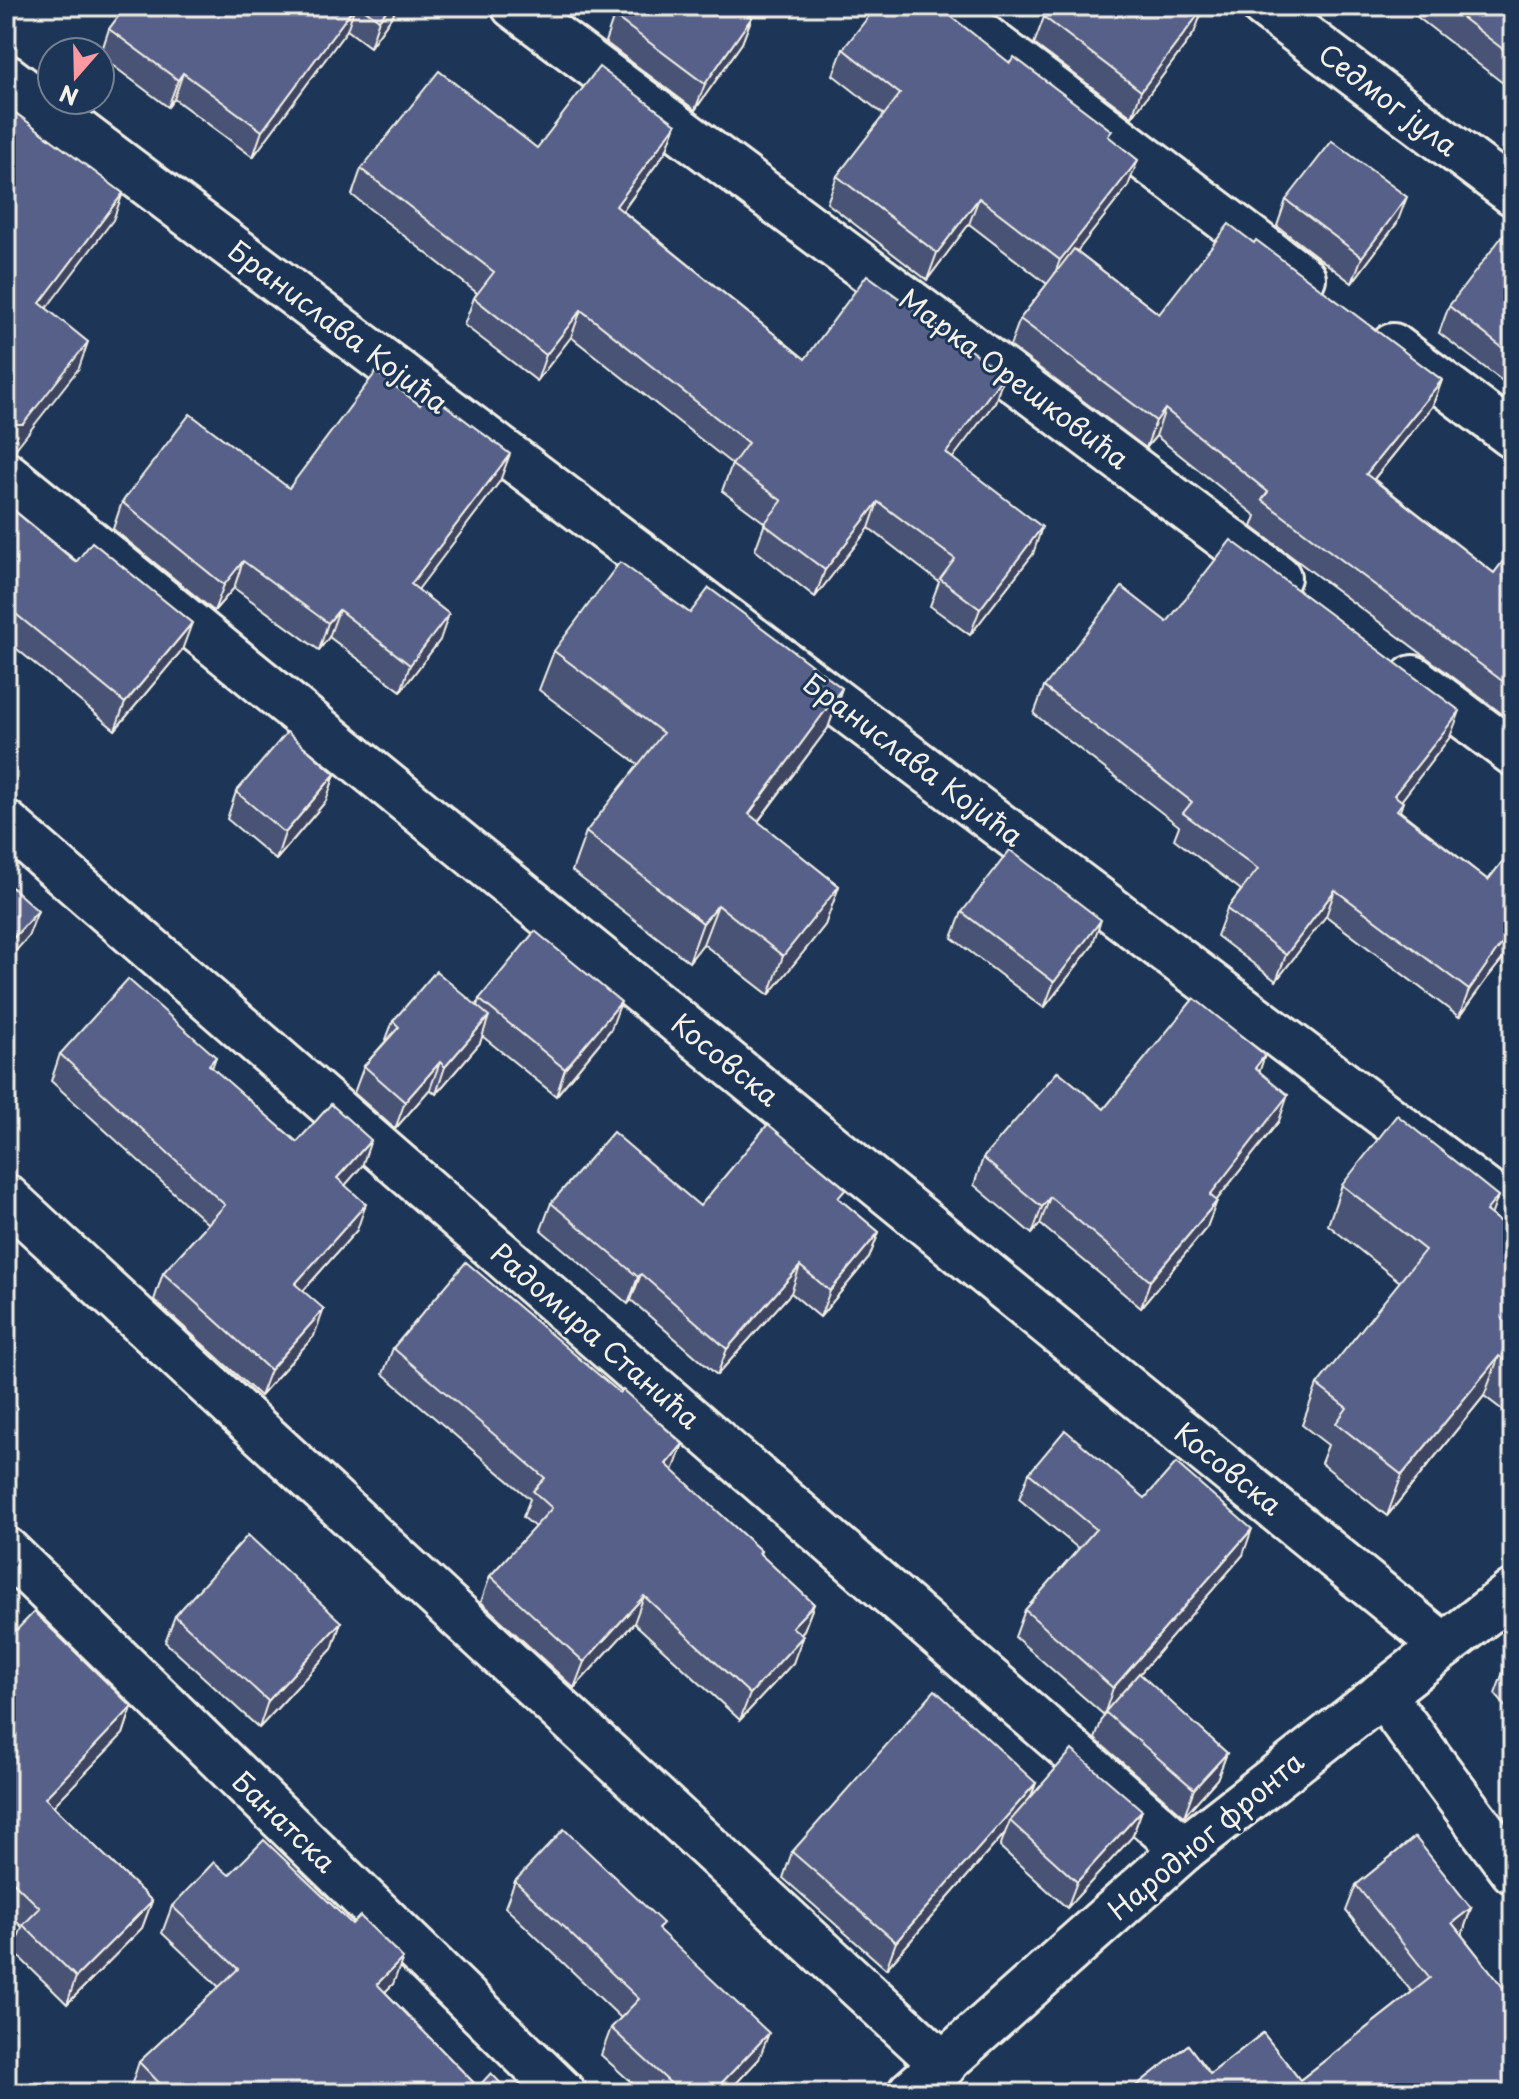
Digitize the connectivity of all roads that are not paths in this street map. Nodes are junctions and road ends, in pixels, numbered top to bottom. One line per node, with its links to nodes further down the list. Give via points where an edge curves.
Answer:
1 (514, 6): 10 (street, Марка Орешковића)
2 (943, 6): 6 (street)
3 (1264, 6): 5 (street, Седмог јула)
4 (6, 77): 15 (street, Бранислава Којића)
5 (1513, 193)
6 (1328, 297)
7 (1366, 325): 8 (street)
8 (1513, 436)
9 (6, 474): 18 (street, Косовска)
10 (1308, 600)
11 (1385, 657): 12 (street)
12 (1513, 753)
13 (6, 823): 20 (street, Радомира Станића)
14 (6, 1197): 22 (street)
15 (1513, 1212)
16 (6, 1550): 23 (street, Банатска)
17 (1513, 1592): 18 (street, Народног фронта)
18 (1444, 1646): 19 (street, Народног фронта)
19 (1382, 1694): 20 (street, Народног фронта); 21 (street)
20 (1184, 1849): 22 (street, Народног фронта)
21 (1513, 1871)
22 (944, 2065): 24 (street, Народног фронта)
23 (563, 2093)
24 (910, 2093)

